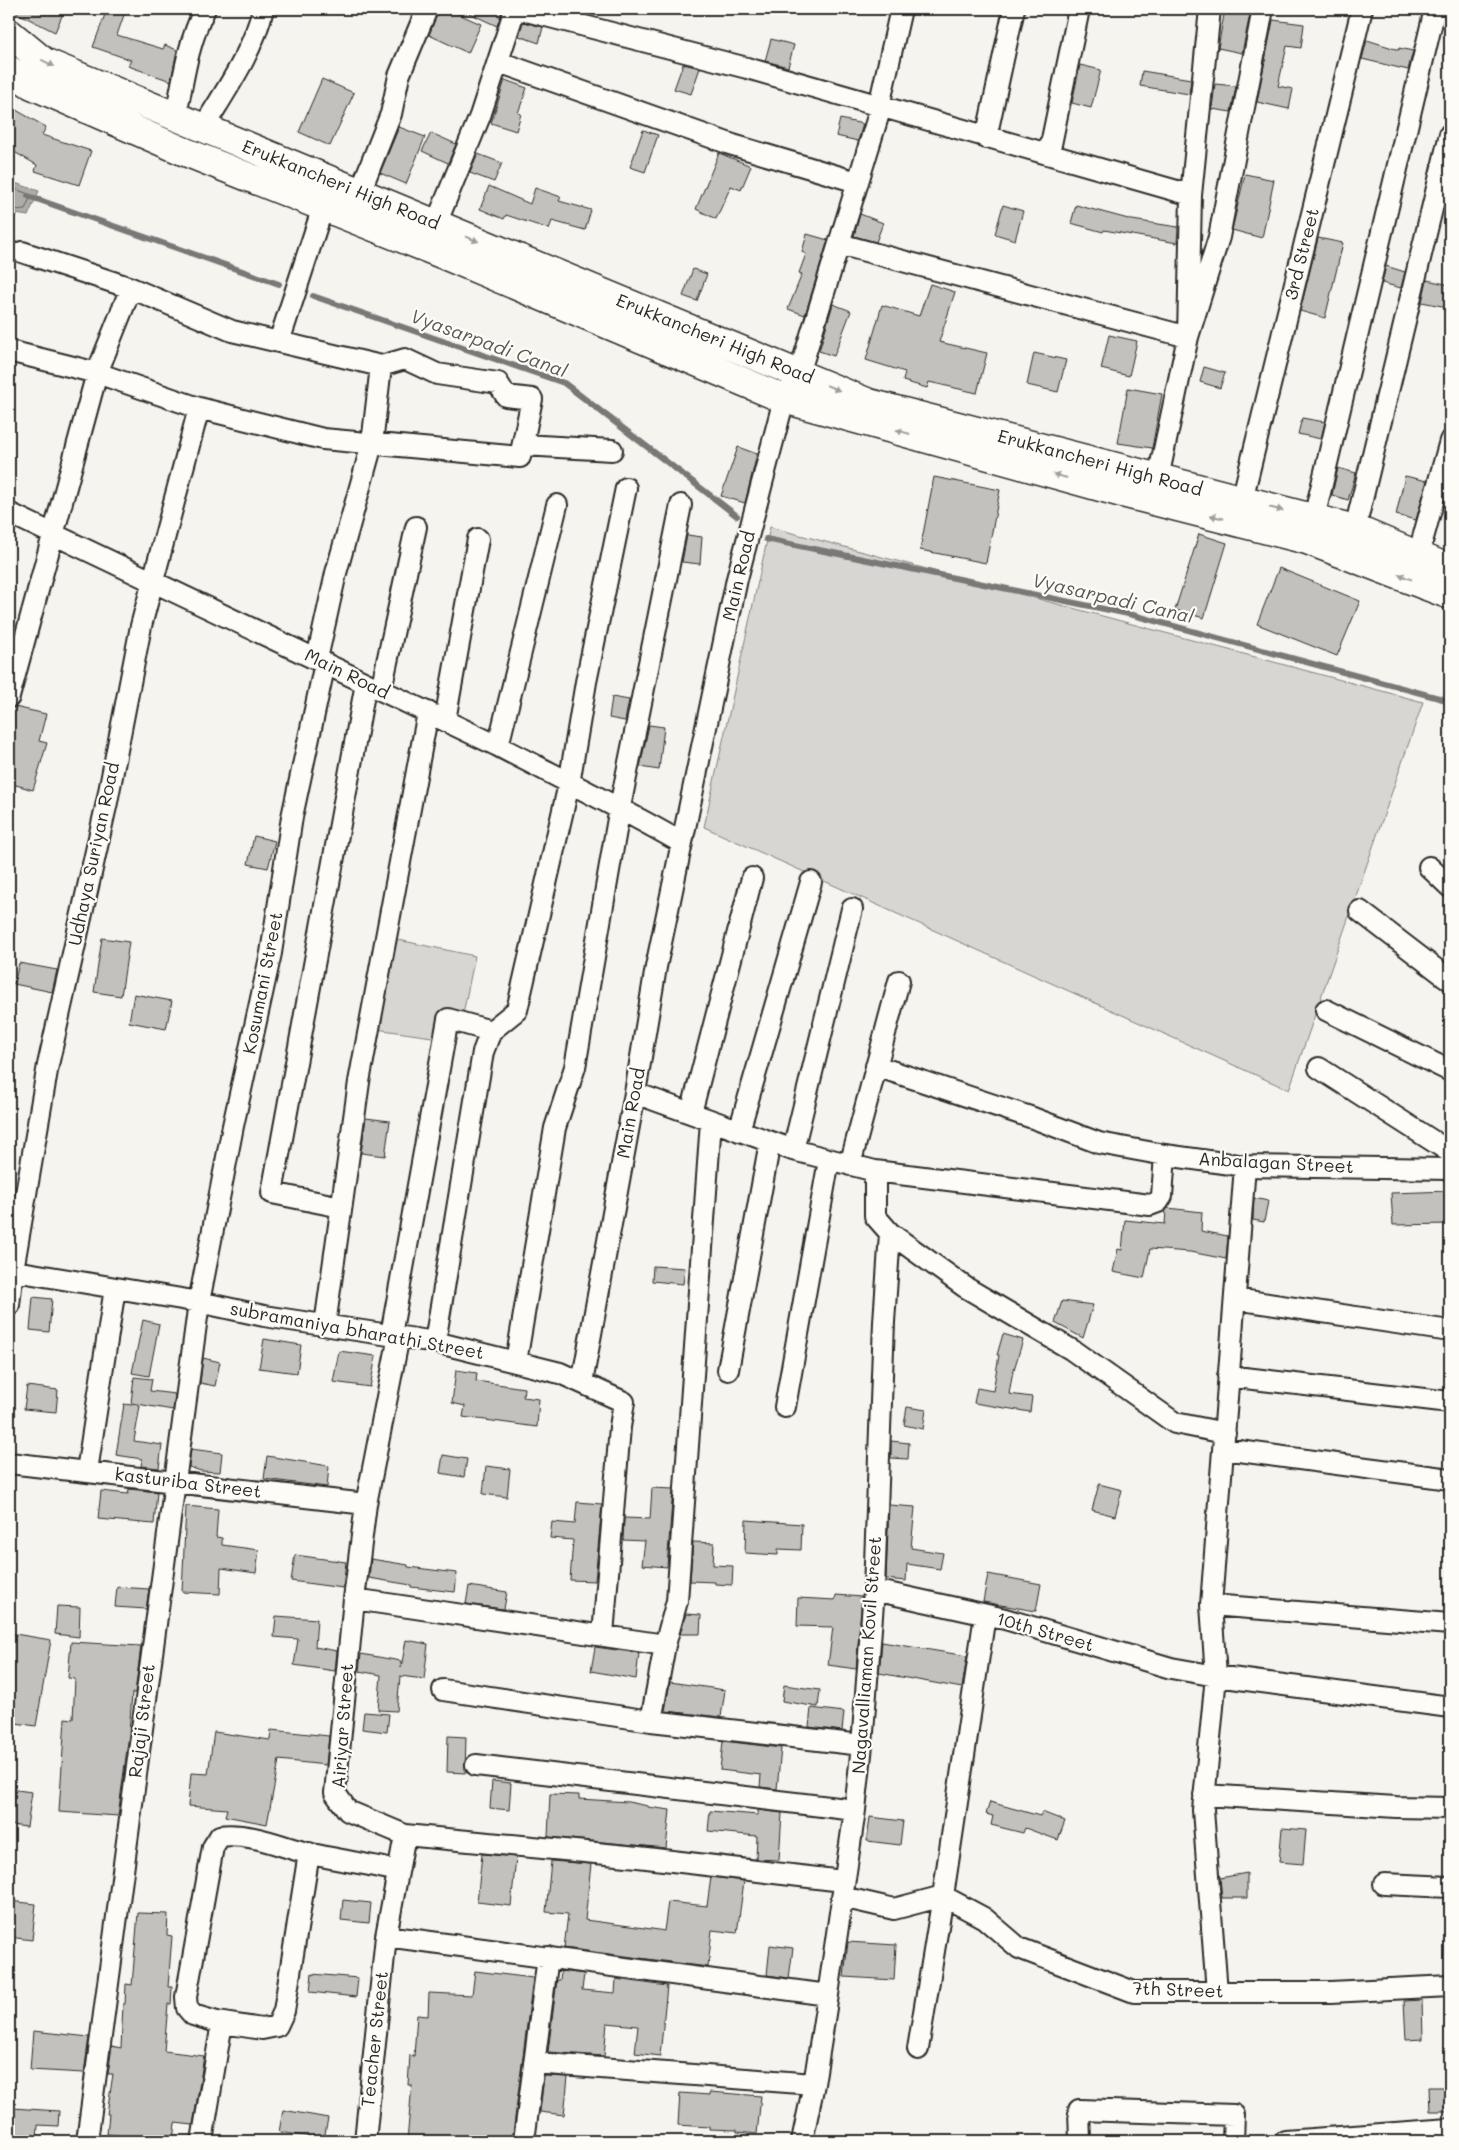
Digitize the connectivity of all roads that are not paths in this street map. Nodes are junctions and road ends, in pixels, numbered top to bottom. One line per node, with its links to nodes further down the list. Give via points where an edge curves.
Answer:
1 (205, 9): 16 (street, via 185,66)
2 (263, 9): 17 (street, via 235,75)
3 (427, 9): 23 (street, via 399,76 391,114)
4 (517, 9): 13 (street); 15 (street, via 730,63)
5 (900, 9): 15 (street, Main Road)
6 (1014, 9): 19 (street)
7 (1078, 9): 20 (street)
8 (1210, 9): 24 (street)
9 (1263, 9): 30 (street, via 1219,237)
10 (1362, 9): 44 (street, 3rd Street)
11 (1435, 9): 48 (street)
12 (9, 34): 16 (main road, Erukkancheri High Road, one-way to 16, via 44,62)
13 (498, 62): 22 (street, via 733,145); 26 (street)
14 (9, 70): 25 (main road, via 32,85 91,111)
15 (879, 106): 19 (street); 22 (street, Main Road)
16 (176, 116): 17 (main road, Erukkancheri High Road)
17 (203, 128): 21 (main road, Erukkancheri High Road)
18 (1450, 134): 50 (street)
19 (986, 138): 20 (street)
20 (1049, 154): 24 (street)
21 (335, 182): 23 (main road, Erukkancheri High Road); 25 (main road)
22 (857, 182): 27 (street, Main Road)
23 (360, 192): 26 (main road, Erukkancheri High Road)
24 (1191, 195): 30 (street)
25 (324, 207): 31 (street); 36 (main road)
26 (436, 224): 35 (main road, Erukkancheri High Road, one-way to 35)
27 (839, 244): 30 (street); 35 (street, Main Road)
28 (22, 252): 29 (street)
29 (131, 288): 31 (street, via 232,331); 34 (street)
30 (1188, 337): 42 (street)
31 (279, 342): 33 (street)
32 (9, 351): 34 (street)
33 (382, 366): 39 (street, Kosumani Street); 40 (street, via 405,359 437,374 498,383 506,396 532,399)
34 (97, 372): 37 (street); 51 (street)
35 (799, 374): 36 (street, Main Road); 42 (main road, Erukkancheri High Road, one-way to 42, via 869,403)
36 (784, 399): 56 (main road, one-way to 36, via 1307,540 1122,493); 64 (street, Main Road, via 737,579)
37 (199, 408): 39 (street, via 323,438); 55 (street, Udhaya Suriyan Road)
38 (1450, 441): 53 (street)
39 (372, 444): 40 (street, via 520,458); 57 (street, Kosumani Street, via 336,574)
40 (523, 445): 41 (street)
41 (612, 450)
42 (1158, 478): 44 (main road, Erukkancheri High Road)
43 (626, 488): 62 (street, via 586,682)
44 (1242, 500): 48 (main road, Erukkancheri High Road, one-way to 48)
45 (557, 505): 61 (street)
46 (681, 505): 63 (street)
47 (9, 513): 51 (street, Main Road)
48 (1314, 518): 50 (main road, Erukkancheri High Road)
49 (416, 527): 58 (street)
50 (1355, 529): 53 (main road, Erukkancheri High Road)
51 (53, 534): 55 (street, Main Road); 59 (street)
52 (478, 539): 60 (street)
53 (1418, 556): 54 (main road, Erukkancheri High Road)
54 (1450, 569)
55 (152, 582): 57 (street, Main Road); 93 (street, Udhaya Suriyan Road, via 48,1065)
56 (1450, 595)
57 (321, 661): 58 (street, Main Road); 96 (street, Kosumani Street, via 271,953)
58 (374, 686): 60 (street, Main Road); 91 (street, via 272,1193)
59 (9, 697)
60 (436, 716): 61 (street, Main Road); 91 (street, via 359,1082)
61 (498, 746): 62 (street, Main Road)
62 (570, 784): 63 (street, Main Road); 74 (street, via 517,1010)
63 (620, 807): 64 (street, Main Road); 102 (street, via 576,1067 554,1128)
64 (682, 843): 78 (street, Main Road, via 656,967)
65 (1429, 868): 68 (street)
66 (752, 878): 79 (street)
67 (810, 882): 81 (street)
68 (1450, 887)
69 (852, 909): 83 (street)
70 (1360, 911): 71 (street)
71 (1450, 980)
72 (899, 981): 75 (street)
73 (1326, 1010): 77 (street)
74 (491, 1031): 100 (street, Airiyar Street, via 448,1019); 101 (street, via 483,1052)
75 (876, 1066): 85 (street, Anbalagan Street, via 1099,1142); 87 (street)
76 (1318, 1068): 84 (street)
77 (1450, 1072)
78 (636, 1094): 79 (street); 105 (street, Main Road)
79 (692, 1113): 80 (street)
80 (711, 1120): 81 (street); 120 (street, via 677,1601)
81 (739, 1131): 82 (street)
82 (770, 1142): 83 (street); 103 (street)
83 (793, 1150): 86 (street)
84 (1450, 1152)
85 (1165, 1155): 88 (street, Anbalagan Street); 90 (street, via 1162,1196 1150,1205)
86 (829, 1160): 87 (street); 107 (street)
87 (850, 1165): 90 (street)
88 (1245, 1166): 89 (street, Anbalagan Street); 95 (street)
89 (1450, 1169)
90 (874, 1171): 92 (street, via 874,1216)
91 (341, 1208): 98 (street)
92 (890, 1232): 108 (street, via 965,1287 1072,1350 1175,1423); 114 (street, Nagavalliaman Kovil Street)
93 (11, 1270): 94 (street, subramaniya bharathi Street); 97 (street, Udhaya Suriyan Road)
94 (115, 1288): 96 (street, subramaniya bharathi Street); 110 (street)
95 (1235, 1300): 99 (street); 104 (street)
96 (199, 1302): 98 (street, subramaniya bharathi Street); 112 (street, Rajaji Street)
97 (9, 1305)
98 (325, 1325): 100 (street, subramaniya bharathi Street)
99 (1450, 1331)
100 (395, 1336): 101 (street, subramaniya bharathi Street); 113 (street, Airiyar Street)
101 (435, 1342): 102 (street, subramaniya bharathi Street)
102 (516, 1362): 105 (street, subramaniya bharathi Street, via 560,1373)
103 (728, 1370)
104 (1228, 1376): 106 (street); 108 (street)
105 (582, 1383): 119 (street, subramaniya bharathi Street, via 624,1402)
106 (1450, 1402)
107 (785, 1407)
108 (1224, 1441): 111 (street); 116 (street)
109 (9, 1462): 110 (street, kasturiba Street)
110 (87, 1471): 112 (street, kasturiba Street)
111 (1450, 1479)
112 (174, 1481): 113 (street, kasturiba Street); 147 (street, Rajaji Street)
113 (366, 1504): 115 (street, Airiyar Street)
114 (874, 1590): 117 (street, 10th Street); 125 (street, Nagavalliaman Kovil Street)
115 (354, 1598): 119 (street); 130 (street, Airiyar Street, via 335,1793 348,1811)
116 (1211, 1605): 118 (street); 121 (street)
117 (985, 1615): 121 (street, 10th Street, via 1171,1668); 136 (street)
118 (1450, 1624)
119 (603, 1635): 120 (street)
120 (665, 1645): 124 (street)
121 (1216, 1676): 123 (street, 10th Street); 127 (street)
122 (443, 1690): 124 (street)
123 (1450, 1707)
124 (651, 1721): 125 (street)
125 (862, 1745): 129 (street, Nagavalliaman Kovil Street)
126 (476, 1765): 129 (street)
127 (1204, 1795): 128 (street); 140 (street)
128 (1450, 1808)
129 (855, 1810): 135 (street, Nagavalliaman Kovil Street)
130 (405, 1835): 132 (street); 135 (street, Airiyar Street, via 638,1857)
131 (309, 1853): 132 (street); 142 (street, via 284,2011 277,2026 262,2029); 142 (street, via 232,1835 220,1836 213,1846 186,1997 187,2008 194,2015)
132 (398, 1871): 137 (street)
133 (1384, 1884): 134 (street)
134 (1450, 1887)
135 (842, 1889): 136 (street, via 894,1909); 141 (street, Nagavalliaman Kovil Street)
136 (944, 1896): 140 (street, 7th Street, via 984,1918 1019,1948 1134,1992); 143 (street)
137 (386, 1936): 138 (street); 149 (street, Teacher Street)
138 (548, 1958): 141 (street); 144 (street)
139 (1450, 1986): 140 (street, 7th Street, via 1330,1992)
140 (1217, 1992)
141 (828, 1995): 145 (street, Nagavalliaman Kovil Street)
142 (222, 2024): 148 (street)
143 (918, 2049)
144 (534, 2063): 145 (street); 150 (street)
145 (814, 2084): 151 (street, Nagavalliaman Kovil Street)
146 (1450, 2129): 154 (street)
147 (87, 2141)
148 (202, 2141)
149 (365, 2141)
150 (524, 2141)
151 (802, 2141)
152 (1080, 2141): 153 (street, via 1079,2110 1234,2115)
153 (1232, 2141)
154 (1285, 2141)

